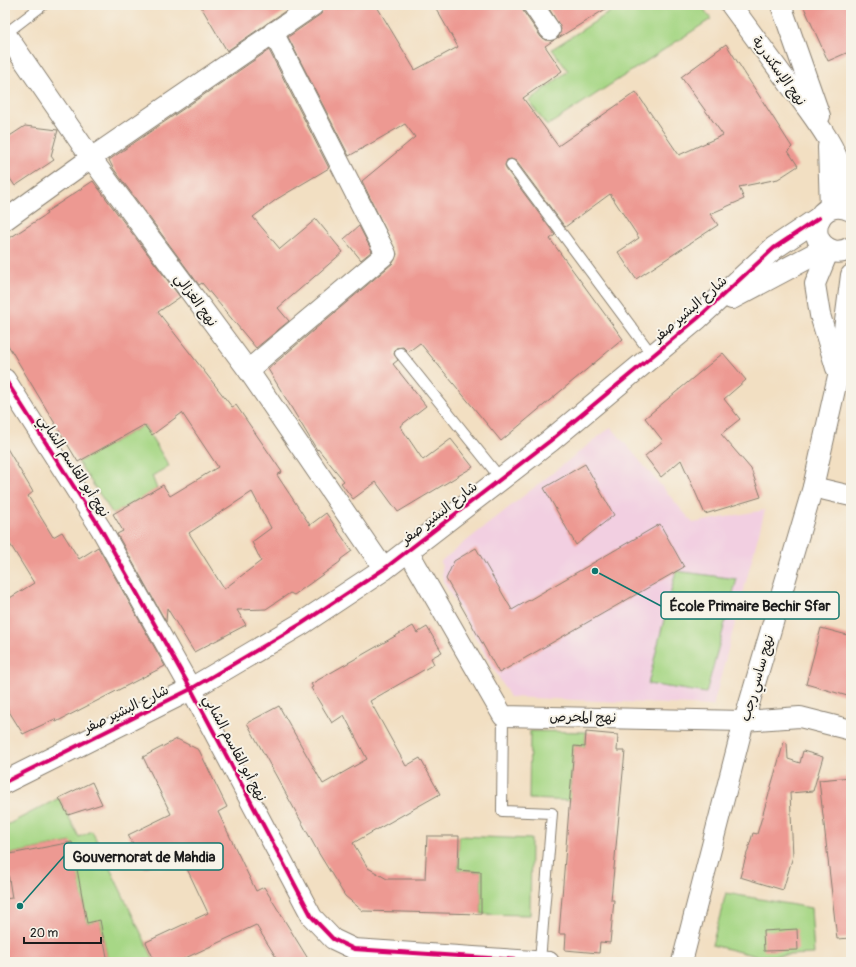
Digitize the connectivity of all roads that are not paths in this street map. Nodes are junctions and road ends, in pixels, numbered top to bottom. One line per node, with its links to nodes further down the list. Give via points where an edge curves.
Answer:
1 (43, 5): 8 (lane)
2 (314, 5): 7 (street)
3 (533, 5): 6 (street)
4 (731, 5): 9 (street, نهج الإسكندرية)
5 (781, 5): 9 (street)
6 (550, 30)
7 (273, 32): 10 (street); 20 (street, via 386,254)
8 (5, 33): 10 (street, نهج الغزالي)
9 (828, 137): 12 (street, via 848,186)
10 (91, 158): 13 (street); 20 (street, نهج الغزالي)
11 (511, 165): 19 (lane)
12 (840, 211): 15 (street, via 816,231 821,244); 17 (street, شارع البشير صفر, via 774,248)
13 (5, 220)
14 (851, 248): 15 (street, via 843,252)
15 (827, 249): 17 (street, شارع البشير صفر, via 761,282); 21 (street, via 815,284 820,315)
16 (851, 276): 21 (street, نهج ساسي رجب)
17 (698, 318): 19 (street, شارع البشير صفر)
18 (400, 353): 23 (lane)
19 (652, 356): 23 (street, شارع البشير صفر)
20 (248, 370): 27 (street, نهج الغزالي)
21 (838, 376): 24 (street, نهج ساسي رجب)
22 (5, 379): 28 (street, نهج أبو القاسم الشابي, via 101,530)
23 (501, 480): 26 (street, شارع البشير صفر)
24 (813, 487): 25 (street); 30 (street, نهج ساسي رجب)
25 (851, 496)
26 (408, 551): 27 (street, شارع البشير صفر); 29 (street)
27 (384, 569): 28 (street, شارع البشير صفر, via 300,624)
28 (191, 689): 32 (street, شارع البشير صفر); 35 (street, نهج أبو القاسم الشابي, via 312,917 333,939 354,949)
29 (503, 716): 30 (street, نهج المحرص); 35 (lane, via 502,811 552,814)
30 (744, 721): 31 (street, نهج المحرص, via 800,717); 36 (street, نهج ساسي رجب)
31 (851, 730)
32 (32, 768): 33 (street, شارع البشير صفر); 34 (street, شارع البشير صفر)
33 (5, 777)
34 (5, 782)
35 (545, 962)
36 (682, 962)

